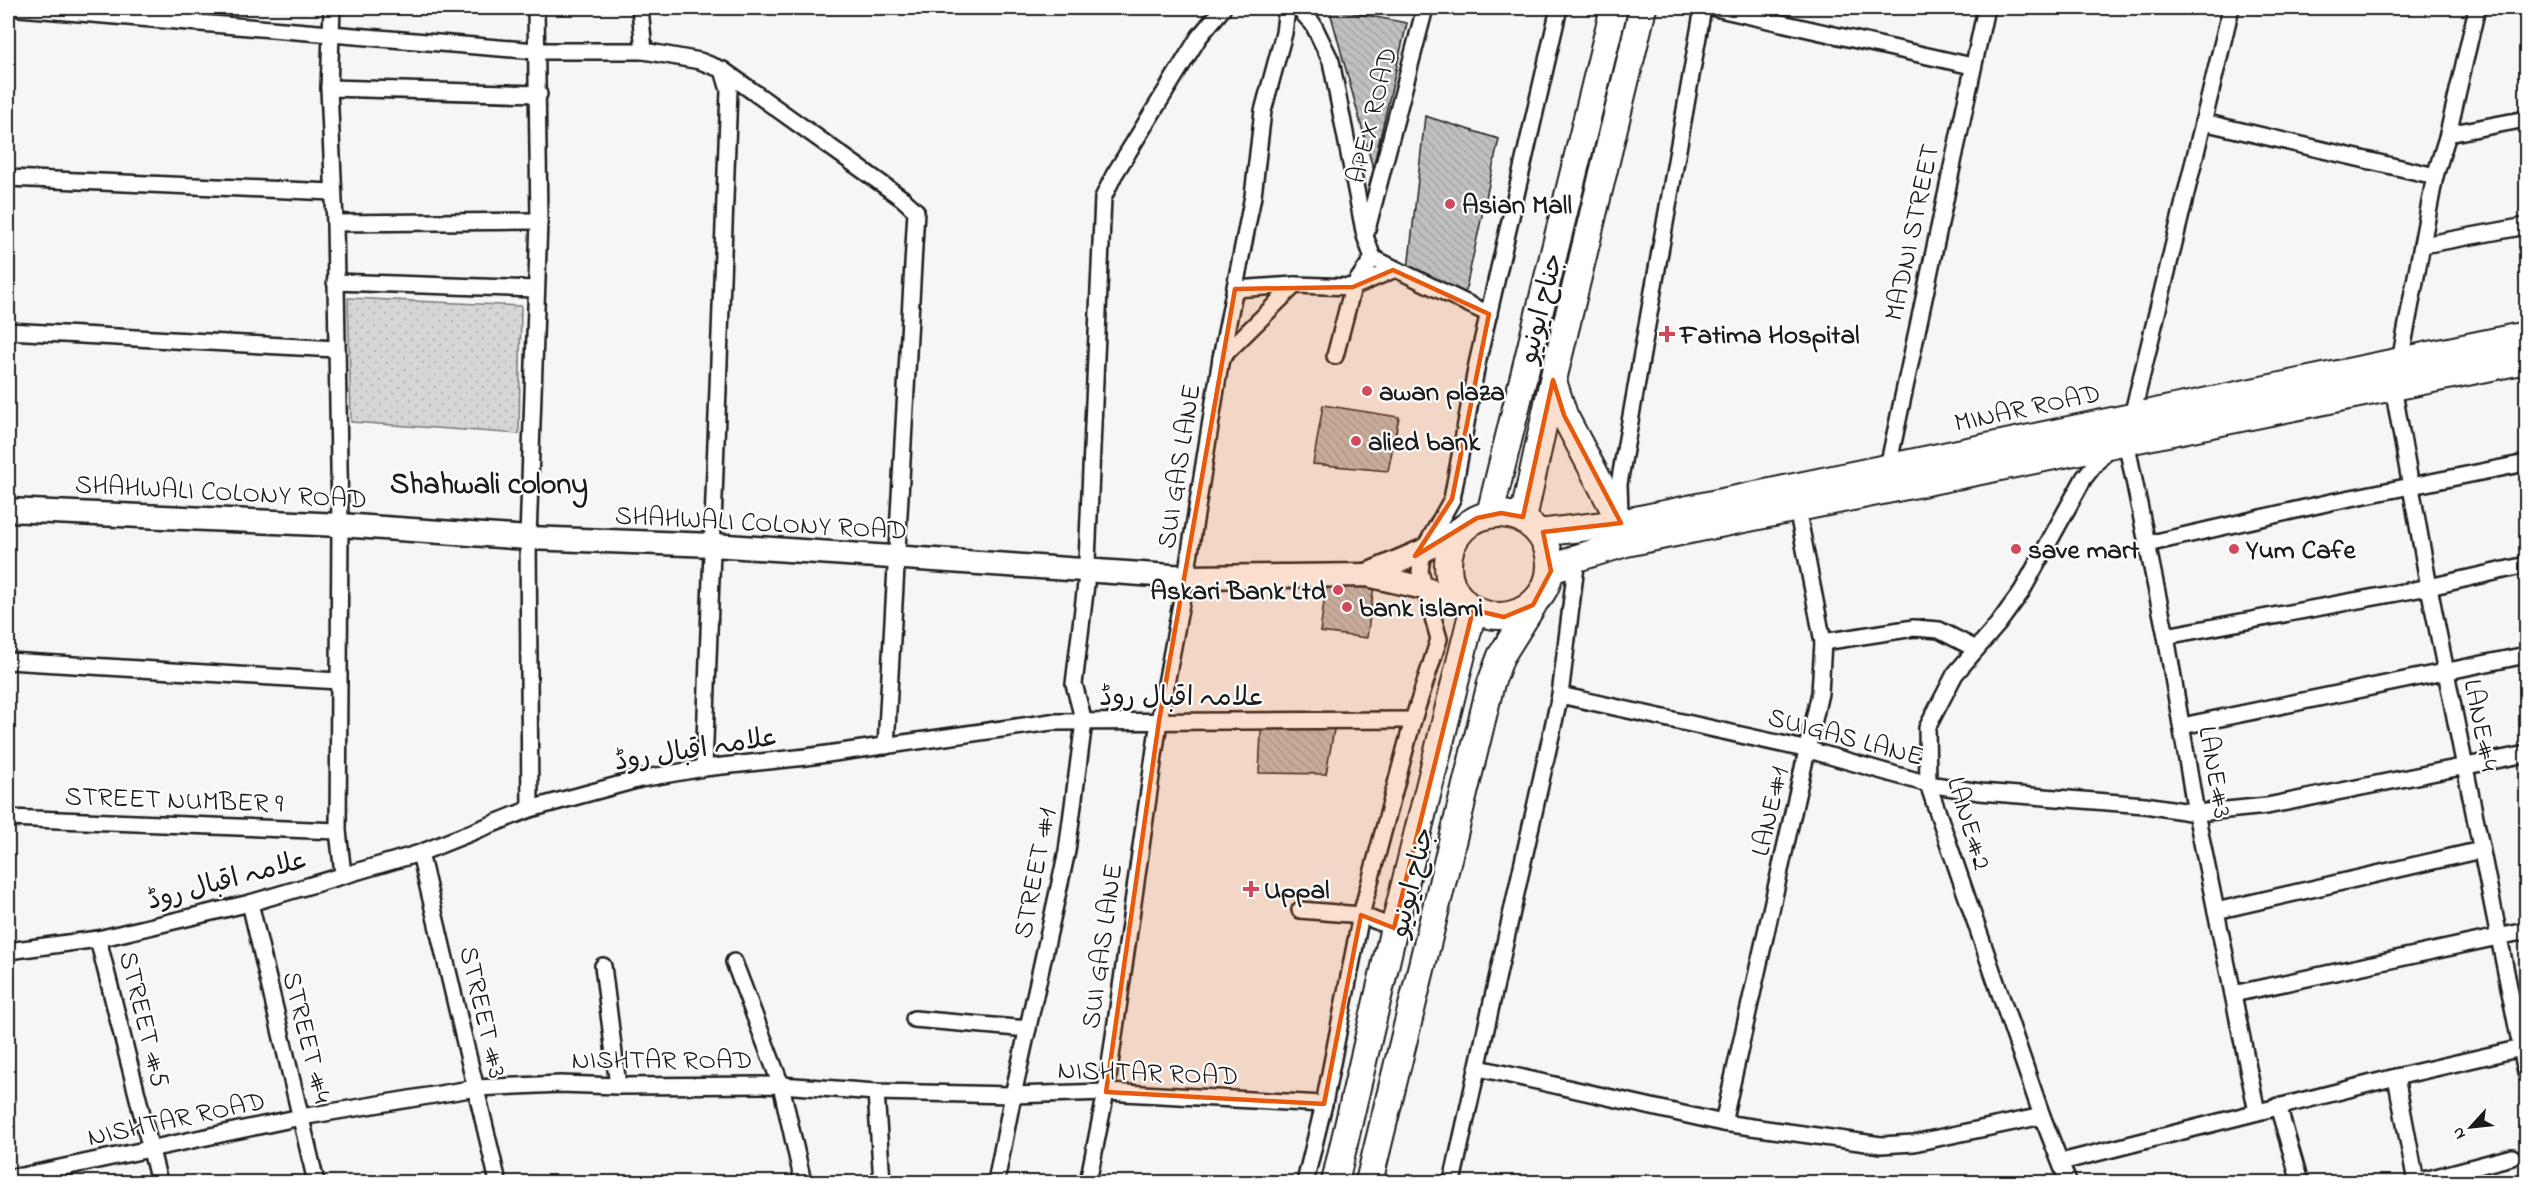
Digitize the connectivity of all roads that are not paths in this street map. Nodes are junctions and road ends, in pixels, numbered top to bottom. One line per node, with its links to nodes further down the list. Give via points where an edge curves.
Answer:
1 (19, 8): 17 (street)
2 (332, 8): 18 (street)
3 (536, 8): 19 (street)
4 (640, 8): 20 (street)
5 (1223, 8): 73 (street, STREET #1, via 1193,47 1103,198)
6 (1287, 8): 42 (street, SUI GAS LANE, via 1263,111)
7 (1298, 8): 34 (street, via 1313,24 1331,61)
8 (1425, 8): 34 (street, APEX ROAD)
9 (1559, 8): 43 (street)
10 (1614, 8): 61 (main road, جناح ایونیو)
11 (1643, 8): 51 (main road, جناح ایونیو)
12 (1703, 8): 62 (street, via 1619,484)
13 (1715, 8): 21 (street)
14 (1986, 8): 21 (street, MADNI STREET)
15 (2231, 8): 26 (street)
16 (2477, 8): 27 (street)
17 (157, 13): 18 (street)
18 (332, 32): 19 (street); 23 (street)
19 (536, 51): 20 (street); 24 (street)
20 (644, 51): 22 (street, via 700,61)
21 (1972, 66): 57 (street, MADNI STREET)
22 (723, 70): 67 (street, via 729,90); 69 (street, via 916,212)
23 (329, 88): 24 (street); 30 (street)
24 (539, 94): 31 (street)
25 (2526, 119): 27 (street)
26 (2203, 122): 28 (street); 54 (street)
27 (2448, 134): 28 (street)
28 (2436, 176): 35 (street)
29 (8, 178): 30 (street)
30 (333, 192): 32 (street)
31 (539, 221): 32 (street); 41 (street)
32 (335, 222): 38 (street)
33 (2526, 226): 35 (street)
34 (1365, 236): 36 (street)
35 (2422, 245): 50 (street)
36 (1373, 258): 37 (street); 40 (street)
37 (1393, 270): 40 (street); 43 (street)
38 (335, 282): 41 (street); 46 (street)
39 (1295, 285): 40 (street); 42 (street); 48 (street)
40 (1353, 287): 47 (street)
41 (536, 289): 65 (street)
42 (1234, 290): 48 (street, SUI GAS LANE)
43 (1489, 314): 68 (street, via 1452,499)
44 (8, 331): 46 (street)
45 (2526, 335): 50 (main road, MINAR ROAD)
46 (336, 349): 63 (street)
47 (1335, 356)
48 (1221, 358): 75 (street, SUI GAS LANE)
49 (2526, 360): 52 (main road, MINAR ROAD)
50 (2400, 361): 53 (main road, MINAR ROAD)
51 (1553, 380): 62 (main road, via 1564,415); 64 (main road, جناح ایونیو)
52 (2394, 387): 53 (main road, MINAR ROAD); 58 (street, LANE#4)
53 (2198, 415): 54 (main road, MINAR ROAD); 55 (main road, MINAR ROAD)
54 (2132, 416): 57 (main road, MINAR ROAD)
55 (2118, 443): 59 (main road, MINAR ROAD); 66 (street, LANE#3); 82 (street, LANE#2, via 2084,478 2022,591)
56 (2526, 462): 58 (street)
57 (1888, 467): 62 (main road, MINAR ROAD)
58 (2411, 486): 66 (street); 76 (street, LANE#4)
59 (1797, 508): 70 (main road, MINAR ROAD, via 1626,543); 81 (street, LANE#1)
60 (8, 510): 63 (main road, SHAHWALI COLONY ROAD)
61 (1484, 516): 64 (main road, via 1501,513); 68 (main road, SHAHWALI COLONY ROAD); 79 (main road, via 1458,534 1448,556 1449,581)
62 (1621, 523): 64 (main road, MINAR ROAD)
63 (340, 525): 65 (main road, SHAHWALI COLONY ROAD); 86 (street)
64 (1531, 526): 72 (main road, via 1546,544)
65 (528, 538): 67 (main road, SHAHWALI COLONY ROAD); 98 (street)
66 (2147, 544): 80 (street, LANE#3)
67 (713, 545): 69 (main road, SHAHWALI COLONY ROAD); 96 (street)
68 (1424, 551): 74 (main road, SHAHWALI COLONY ROAD); 77 (street, via 1420,571)
69 (896, 557): 73 (main road, SHAHWALI COLONY ROAD); 92 (street)
70 (1577, 558): 72 (main road, MINAR ROAD); 87 (street)
71 (2526, 565): 76 (street)
72 (1551, 571): 78 (main road, via 1545,590)
73 (1086, 572): 75 (main road, SHAHWALI COLONY ROAD); 90 (street, STREET #1, via 1074,684)
74 (1367, 575): 75 (main road, SHAHWALI COLONY ROAD); 77 (main road, SHAHWALI COLONY ROAD)
75 (1186, 577): 89 (street, SUI GAS LANE)
76 (2429, 586): 80 (street); 85 (street, LANE#4)
77 (1424, 588): 79 (main road, SHAHWALI COLONY ROAD); 88 (street, via 1439,639)
78 (1533, 605): 79 (main road, via 1504,617 1488,616); 148 (main road, جناح ایونیو, via 1501,656 1491,683)
79 (1468, 606): 109 (main road, جناح ایونیو)
80 (2166, 636): 91 (street, LANE#3)
81 (1823, 642): 82 (street, via 1923,629 1940,630); 93 (street, LANE#1, via 1820,693)
82 (1976, 649): 97 (street, LANE#2, via 1955,674 1927,728)
83 (2526, 655): 85 (street)
84 (8, 661): 86 (street)
85 (2446, 671): 91 (street); 95 (street, LANE#4)
86 (338, 681): 101 (street)
87 (1560, 695): 93 (street, SUIGAS LANE); 120 (street)
88 (1413, 720): 89 (street, علامہ اقبال روڈ); 108 (street)
89 (1159, 721): 90 (street, علامہ اقبال روڈ); 127 (street, SUI GAS LANE)
90 (1084, 722): 92 (street, علامہ اقبال روڈ, via 1051,722); 118 (street, STREET #1, via 1067,851)
91 (2182, 726): 99 (street, LANE#3)
92 (886, 746): 96 (street, علامہ اقبال روڈ)
93 (1809, 750): 97 (street, SUIGAS LANE); 134 (street, LANE#1)
94 (2526, 754): 95 (street, SUIGAS LANE)
95 (2464, 766): 99 (street, SUIGAS LANE, via 2267,806); 102 (street, LANE#4)
96 (704, 768): 98 (street, علامہ اقبال روڈ, via 640,779)
97 (1928, 784): 99 (street, SUIGAS LANE); 132 (street, LANE#2)
98 (530, 808): 103 (street, علامہ اقبال روڈ)
99 (2196, 813): 107 (street, LANE#3)
100 (8, 818): 101 (street, STREET NUMBER 9)
101 (338, 831): 104 (street)
102 (2481, 850): 107 (street); 111 (street, LANE#4)
103 (420, 853): 104 (street, علامہ اقبال روڈ); 125 (street, STREET #3)
104 (343, 874): 105 (street, علامہ اقبال روڈ)
105 (250, 903): 112 (street, علامہ اقبال روڈ); 133 (street, STREET #4)
106 (1300, 910): 108 (street)
107 (2216, 911): 116 (street, LANE#3)
108 (1361, 915): 109 (street); 129 (street)
109 (1394, 928): 147 (main road, جناح ایونیو)
110 (2526, 931): 111 (street)
111 (2499, 937): 116 (street); 119 (street, LANE#4)
112 (98, 939): 113 (street, علامہ اقبال روڈ); 135 (street, STREET #5)
113 (8, 951)
114 (734, 962): 123 (street)
115 (603, 966): 124 (street)
116 (2233, 994): 131 (street, LANE#3)
117 (914, 1019): 118 (street)
118 (1028, 1029): 128 (street, STREET #1)
119 (2524, 1048): 121 (street, LANE#4); 122 (street)
120 (1479, 1068): 134 (street); 149 (street)
121 (2526, 1072)
122 (2396, 1077): 130 (street); 152 (street)
123 (781, 1085): 124 (street, NISHTAR ROAD); 126 (street, NISHTAR ROAD); 142 (street)
124 (618, 1086): 125 (street, NISHTAR ROAD)
125 (476, 1088): 133 (street, NISHTAR ROAD); 141 (street, STREET #3)
126 (876, 1092): 128 (street, NISHTAR ROAD); 143 (street)
127 (1106, 1092): 128 (street, NISHTAR ROAD); 129 (street, NISHTAR ROAD); 145 (street, SUI GAS LANE)
128 (1013, 1095): 144 (street, STREET #1)
129 (1324, 1104): 146 (street)
130 (2278, 1106): 131 (street); 151 (street)
131 (2257, 1112): 137 (street)
132 (2042, 1116): 134 (street, via 1914,1143 1881,1145); 137 (street, LANE#2)
133 (301, 1117): 135 (street, NISHTAR ROAD); 140 (street, STREET #4)
134 (1723, 1123)
135 (151, 1149): 138 (street, NISHTAR ROAD); 139 (street, STREET #5)
136 (2512, 1157): 152 (street)
137 (2061, 1162): 150 (street, LANE#2)
138 (18, 1179)
139 (159, 1182)
140 (316, 1182)
141 (498, 1182)
142 (803, 1182)
143 (882, 1182)
144 (996, 1182)
145 (1088, 1182)
146 (1305, 1182)
147 (1335, 1182)
148 (1369, 1182)
149 (1452, 1182)
150 (2068, 1182)
151 (2300, 1182)
152 (2416, 1182)

